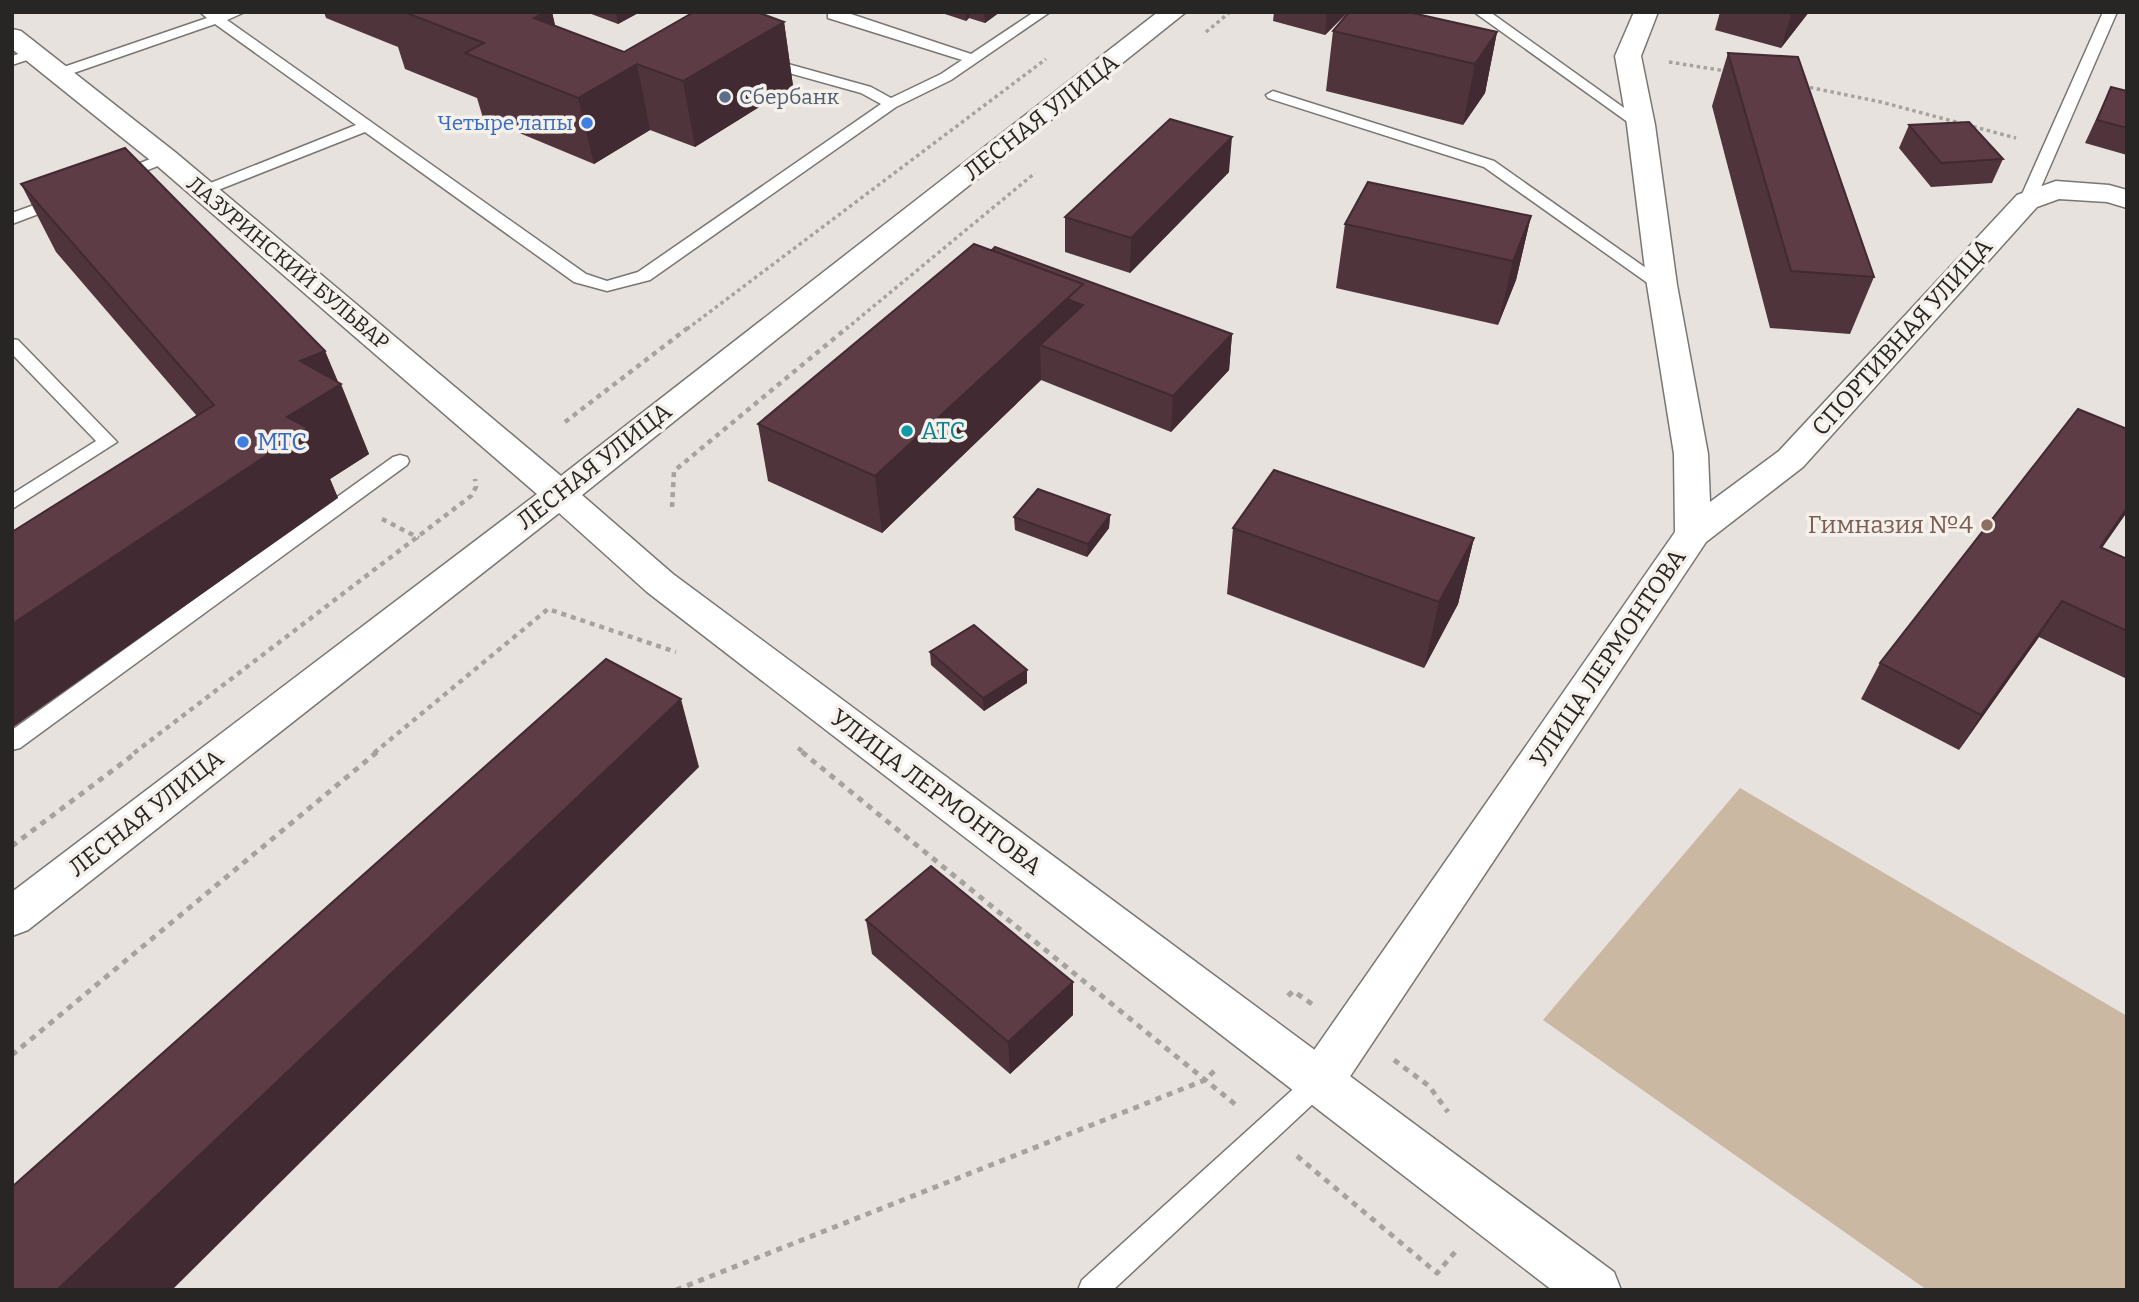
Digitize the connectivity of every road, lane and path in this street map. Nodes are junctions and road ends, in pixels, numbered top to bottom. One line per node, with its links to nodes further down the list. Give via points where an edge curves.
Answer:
1 (238, 12): 9 (lane)
2 (838, 12): 16 (lane, via 833,15)
3 (1043, 12): 16 (lane)
4 (1174, 12): 38 (street, ЛЕСНАЯ УЛИЦА)
5 (1230, 12): 10 (path)
6 (1481, 12): 23 (lane)
7 (1646, 12): 13 (street)
8 (2110, 12): 24 (lane)
9 (212, 16): 18 (lane); 22 (lane)
10 (1203, 34)
11 (12, 36): 14 (street, ЛАЗУРИНСКИЙ БУЛЬВАР)
12 (1050, 56): 35 (path)
13 (1628, 56): 17 (path); 23 (street, УЛИЦА ЛЕРМОНТОВА)
14 (23, 57): 18 (street, ЛАЗУРИНСКИЙ БУЛЬВАР)
15 (752, 58): 21 (lane, via 866,90)
16 (973, 59): 21 (lane)
17 (1730, 71)
18 (60, 73): 25 (street, ЛАЗУРИНСКИЙ БУЛЬВАР)
19 (1793, 83): 24 (path)
20 (1273, 95): 33 (lane, via 1489,164)
21 (891, 104): 22 (lane, via 644,276 607,286 580,278)
22 (369, 125): 28 (lane)
23 (1641, 125): 33 (street, УЛИЦА ЛЕРМОНТОВА)
24 (2052, 147): 31 (lane)
25 (165, 158): 27 (lane); 28 (street, ЛАЗУРИНСКИЙ БУЛЬВАР)
26 (1041, 168): 40 (path, via 674,471)
27 (101, 184)
28 (203, 191): 38 (street, ЛАЗУРИНСКИЙ БУЛЬВАР)
29 (76, 194): 32 (lane)
30 (2127, 199): 31 (street, СПОРТИВНАЯ УЛИЦА, via 2056,190)
31 (2027, 201): 41 (street, СПОРТИВНАЯ УЛИЦА, via 1791,460)
32 (12, 219)
33 (1662, 285): 41 (street, УЛИЦА ЛЕРМОНТОВА, via 1691,454)
34 (12, 344): 39 (lane, via 108,442)
35 (565, 422)
36 (400, 461): 44 (lane)
37 (475, 479): 45 (path, via 471,496 419,538)
38 (559, 495): 46 (street, ЛЕСНАЯ УЛИЦА); 49 (street, УЛИЦА ЛЕРМОНТОВА, via 660,583)
39 (12, 503)
40 (672, 507)
41 (1693, 533): 49 (street, УЛИЦА ЛЕРМОНТОВА)
42 (683, 654): 47 (path, via 548,609)
43 (790, 741): 48 (path)
44 (12, 742)
45 (12, 846)
46 (12, 917)
47 (12, 1055)
48 (1205, 1080): 50 (path); 51 (path)
49 (1320, 1082): 50 (lane); 53 (street, УЛИЦА ЛЕРМОНТОВА)
50 (1266, 1130): 52 (lane)
51 (676, 1290)
52 (1092, 1290)
53 (1595, 1290)

